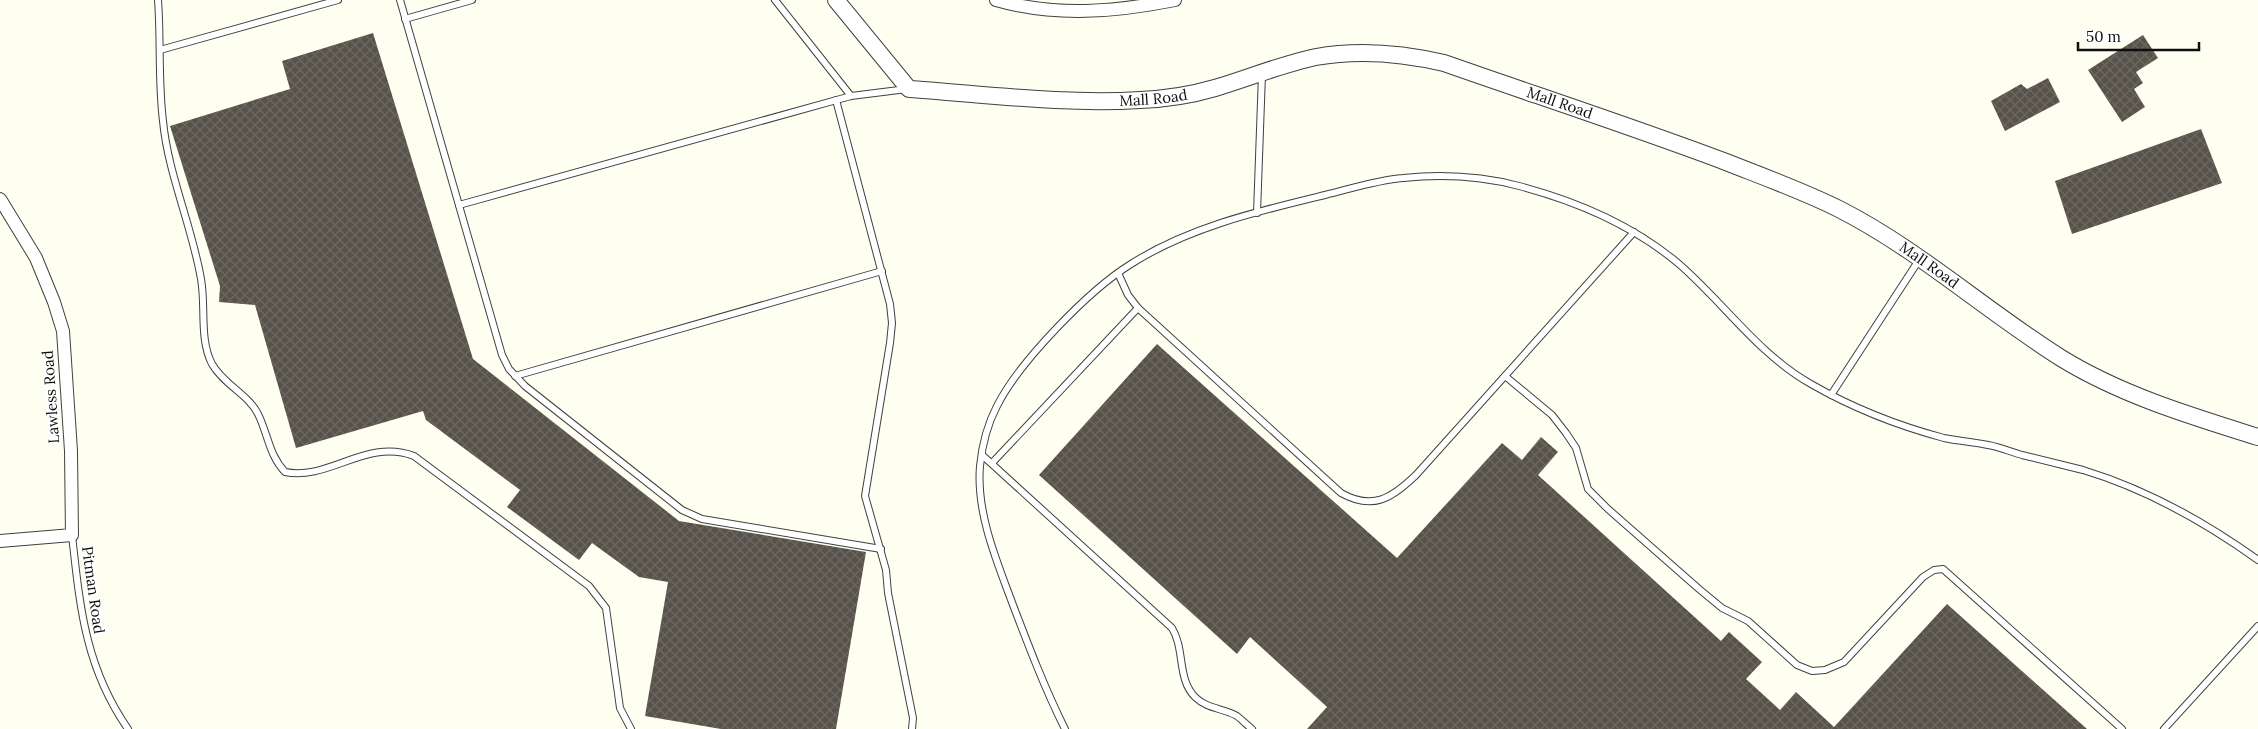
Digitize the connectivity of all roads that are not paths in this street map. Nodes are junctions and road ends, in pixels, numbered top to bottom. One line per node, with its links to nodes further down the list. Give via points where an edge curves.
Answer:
1 (158, 0): 10 (lane)
2 (338, 0): 10 (lane)
3 (400, 0): 9 (lane)
4 (472, 0): 9 (lane)
5 (775, 0): 13 (lane)
6 (836, 0): 12 (street)
7 (996, 0): 8 (street, via 1058,12 1098,12)
8 (1175, 0)
9 (405, 19): 16 (lane)
10 (160, 50): 35 (lane, via 163,122 197,257 207,349 222,378 258,414 278,464 285,472 295,474 390,450 414,456 446,479 599,597 610,620 620,708)
11 (1262, 72): 12 (street, Mall Road, via 1179,96 1139,100 1079,100); 17 (lane); 19 (street, Mall Road, via 1317,57 1367,52 1407,54 1444,63 1679,144 1782,184 1840,210)
12 (909, 89): 13 (lane)
13 (851, 96): 14 (lane)
14 (836, 100): 16 (lane); 20 (lane)
15 (0, 199): 29 (street, Lawless Road, via 36,258 62,331 71,451)
16 (459, 205): 23 (lane, via 502,355)
17 (1257, 212): 18 (lane, via 1400,178 1480,178 1519,186 1587,210); 21 (lane, via 1184,236)
18 (1634, 232): 24 (lane); 25 (lane, via 1679,265 1775,360)
19 (1919, 260): 25 (lane); 26 (street, Mall Road, via 2062,358 2164,406)
20 (882, 271): 23 (lane); 31 (lane, via 892,323 865,496)
21 (1118, 273): 22 (lane, via 1128,296); 27 (lane, via 1073,313 1010,384 985,434)
22 (1138, 308): 24 (lane, via 1341,493 1360,502 1384,499 1404,487); 28 (lane)
23 (515, 376): 31 (lane, via 682,510 702,519)
24 (1505, 376): 39 (lane, via 1552,415 1566,433 1576,448 1588,489 1608,510 1722,608 1748,621 1797,665 1812,672 1844,662 1923,577 1943,569)
25 (1831, 395): 32 (lane, via 1945,438 1993,446 2123,484 2208,526)
26 (2258, 437)
27 (982, 455): 28 (lane); 37 (lane, via 981,500 1001,573 1033,658)
28 (992, 463): 38 (lane, via 1172,628 1193,696 1212,708 1237,716)
29 (72, 535): 30 (street); 34 (lane, Pitman Road, via 82,620 90,652 101,681)
30 (0, 541)
31 (881, 549): 36 (lane)
32 (2258, 560)
33 (2258, 626): 40 (lane)
34 (128, 729)
35 (632, 729)
36 (912, 729)
37 (1065, 729)
38 (1252, 729)
39 (2122, 729)
40 (2164, 729)

